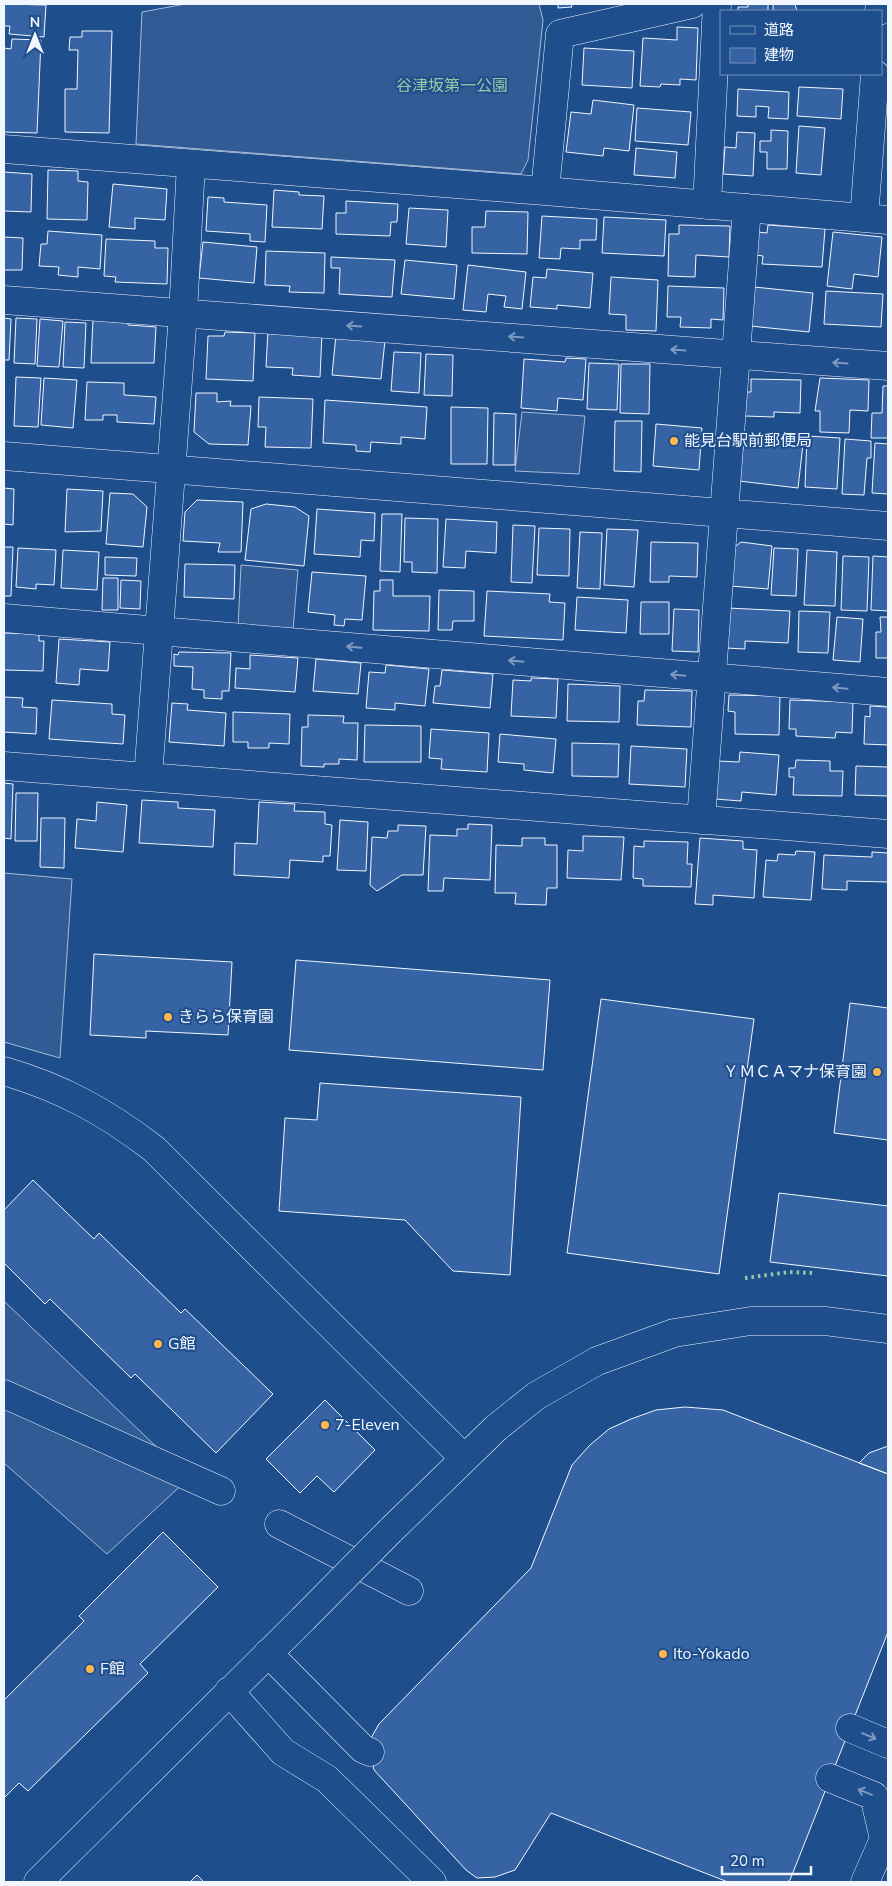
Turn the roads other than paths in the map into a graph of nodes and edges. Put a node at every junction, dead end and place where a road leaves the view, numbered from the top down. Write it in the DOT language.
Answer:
graph roads {
  1 [pos="692,4"];
  2 [pos="717,4"];
  3 [pos="875,75"];
  4 [pos="4,149"];
  5 [pos="191,164"];
  6 [pos="544,191"];
  7 [pos="707,205"];
  8 [pos="747,208"];
  9 [pos="876,219"];
  10 [pos="4,300"];
  11 [pos="183,314"];
  12 [pos="734,354"];
  13 [pos="888,366"];
  14 [pos="4,456"];
  15 [pos="170,468"];
  16 [pos="725,513"];
  17 [pos="888,526"];
  18 [pos="4,618"];
  19 [pos="158,630"];
  20 [pos="712,678"];
  21 [pos="888,692"];
  22 [pos="4,766"];
  23 [pos="148,777"];
  24 [pos="701,820"];
  25 [pos="888,834"];
  26 [pos="4,1071"];
  27 [pos="888,1329"];
  28 [pos="4,1394"];
  29 [pos="464,1458"];
  30 [pos="220,1491"];
  31 [pos="279,1524"];
  32 [pos="409,1591"];
  33 [pos="268,1653"];
  34 [pos="229,1691"];
  35 [pos="850,1728"];
  36 [pos="888,1744"];
  37 [pos="370,1752"];
  38 [pos="830,1778"];
  39 [pos="38,1882"];
  40 [pos="432,1882"];
  41 [pos="865,1882"];
  1 -- 6 [label="street"];
  2 -- 7 [label="street"];
  3 -- 9 [label="street"];
  4 -- 5 [label="street"];
  5 -- 6 [label="street"];
  5 -- 11 [label="street"];
  6 -- 7 [label="street"];
  7 -- 8 [label="street"];
  8 -- 9 [label="street"];
  8 -- 12 [label="street"];
  10 -- 11 [label="street"];
  12 -- 11 [label="street, one-way"];
  11 -- 15 [label="street"];
  13 -- 12 [label="street, one-way"];
  12 -- 16 [label="street"];
  14 -- 15 [label="street"];
  15 -- 16 [label="street"];
  15 -- 19 [label="street"];
  16 -- 17 [label="street"];
  16 -- 20 [label="street"];
  18 -- 19 [label="street"];
  20 -- 19 [label="street, one-way"];
  19 -- 23 [label="street"];
  21 -- 20 [label="street, one-way"];
  20 -- 24 [label="street"];
  22 -- 23 [label="street"];
  23 -- 24 [label="street"];
  24 -- 25 [label="street"];
  26 -- 29 [label="street"];
  27 -- 29 [label="street"];
  28 -- 30 [label="street"];
  29 -- 33 [label="street, bridge"];
  31 -- 32 [label="street"];
  33 -- 34 [label="street"];
  33 -- 37 [label="street"];
  34 -- 39 [label="street"];
  34 -- 40 [label="street"];
  35 -- 36 [label="street, one-way"];
  41 -- 38 [label="street, one-way"];
}
